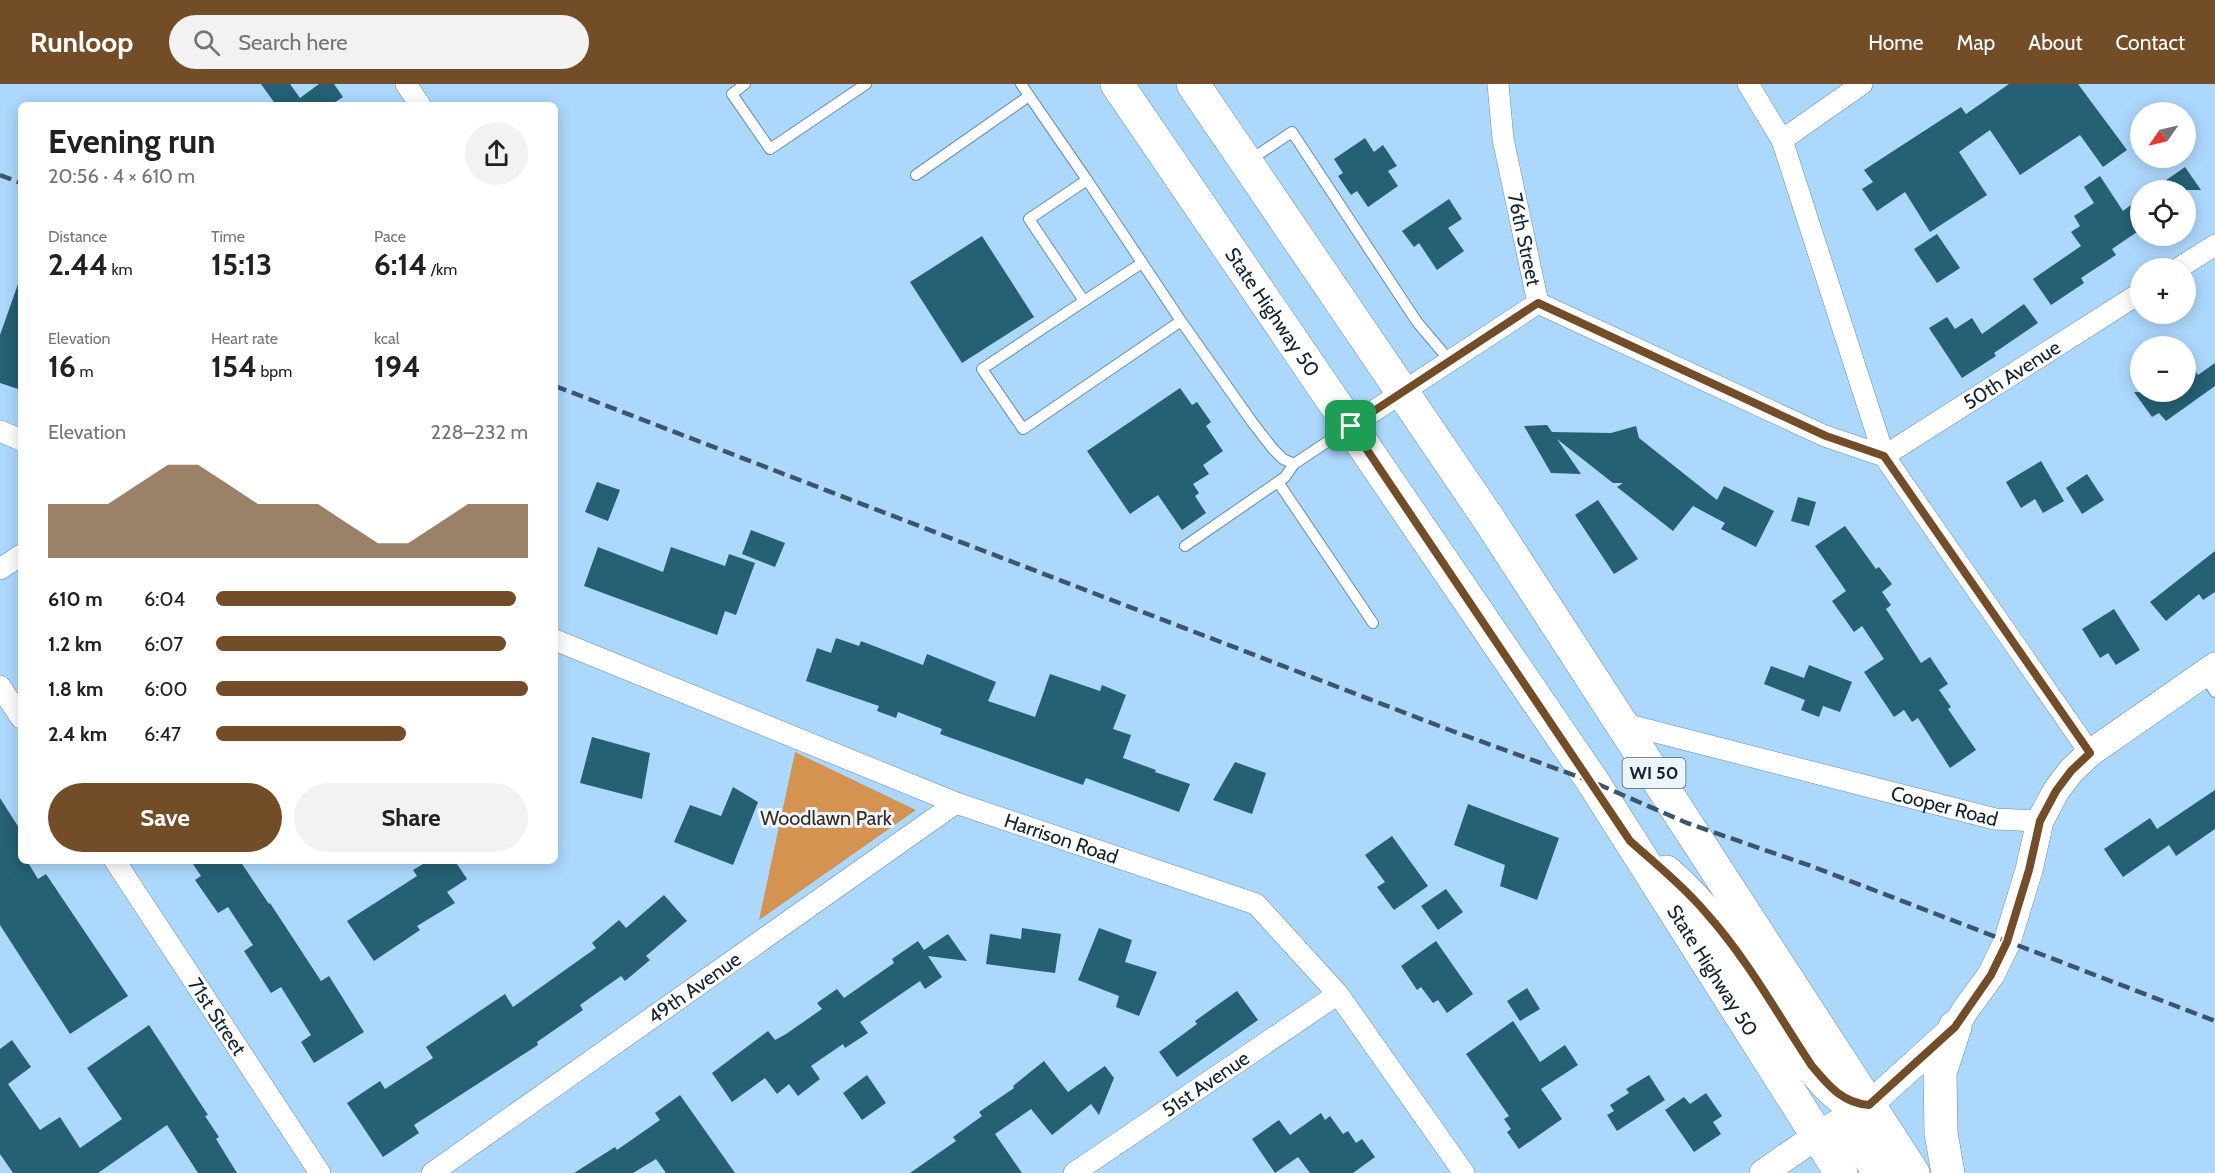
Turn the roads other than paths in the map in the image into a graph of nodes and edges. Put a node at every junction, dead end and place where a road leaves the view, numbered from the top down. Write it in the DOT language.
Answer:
graph roads {
  1 [pos="406,84"];
  2 [pos="745,84"];
  3 [pos="866,84"];
  4 [pos="1021,84"];
  5 [pos="1118,84"];
  6 [pos="1193,84"];
  7 [pos="1498,84"];
  8 [pos="1748,84"];
  9 [pos="1862,84"];
  10 [pos="1029,96"];
  11 [pos="418,102"];
  12 [pos="1782,140"];
  13 [pos="1246,162"];
  14 [pos="916,175"];
  15 [pos="1087,180"];
  16 [pos="2215,245"];
  17 [pos="2195,258"];
  18 [pos="1142,263"];
  19 [pos="2130,299"];
  20 [pos="1084,301"];
  21 [pos="1538,303"];
  22 [pos="1181,321"];
  23 [pos="1450,361"];
  24 [pos="1403,392"];
  25 [pos="1351,426"];
  26 [pos="0,431"];
  27 [pos="18,439"];
  28 [pos="1884,456"];
  29 [pos="1294,464"];
  30 [pos="1278,482"];
  31 [pos="1185,546"];
  32 [pos="18,557"];
  33 [pos="0,569"];
  34 [pos="1373,623"];
  35 [pos="558,641"];
  36 [pos="2211,677"];
  37 [pos="0,686"];
  38 [pos="18,713"];
  39 [pos="1621,723"];
  40 [pos="2090,753"];
  41 [pos="957,803"];
  42 [pos="2040,821"];
  43 [pos="1630,841"];
  44 [pos="117,864"];
  45 [pos="1338,994"];
  46 [pos="1955,1027"];
  47 [pos="1869,1105"];
  48 [pos="1818,1135"];
  49 [pos="320,1173"];
  50 [pos="432,1173"];
  51 [pos="1074,1173"];
  52 [pos="1464,1173"];
  53 [pos="1763,1173"];
  54 [pos="1841,1173"];
  55 [pos="1879,1173"];
  56 [pos="1913,1173"];
  57 [pos="1948,1173"];
  1 -- 11 [label="street"];
  2 -- 3 [label="lane"];
  4 -- 10 [label="lane"];
  5 -- 25 [label="main road, State Highway 50 / WI 50"];
  6 -- 13 [label="main road, WI 50"];
  7 -- 21 [label="street, 76th Street"];
  8 -- 12 [label="street"];
  9 -- 12 [label="street"];
  10 -- 14 [label="lane"];
  10 -- 15 [label="lane"];
  12 -- 28 [label="street"];
  13 -- 23 [label="lane"];
  13 -- 24 [label="main road, WI 50"];
  15 -- 18 [label="lane"];
  15 -- 20 [label="lane"];
  16 -- 17 [label="street"];
  18 -- 20 [label="lane"];
  18 -- 22 [label="lane"];
  19 -- 28 [label="street, 50th Avenue"];
  20 -- 22 [label="lane"];
  21 -- 23 [label="street"];
  21 -- 28 [label="street, 76th Street"];
  22 -- 29 [label="lane"];
  23 -- 24 [label="street"];
  24 -- 25 [label="street"];
  24 -- 39 [label="main road, WI 50"];
  25 -- 29 [label="lane"];
  25 -- 43 [label="main road, State Highway 50 / WI 50"];
  26 -- 27 [label="street"];
  28 -- 40 [label="street"];
  29 -- 30 [label="lane"];
  30 -- 31 [label="lane"];
  30 -- 34 [label="lane"];
  32 -- 33 [label="street"];
  35 -- 41 [label="street, Harrison Road"];
  36 -- 40 [label="street"];
  37 -- 38 [label="street"];
  39 -- 42 [label="street, Cooper Road"];
  39 -- 47 [label="main road, WI 50"];
  40 -- 42 [label="street"];
  41 -- 45 [label="street, Harrison Road"];
  41 -- 50 [label="street, 49th Avenue"];
  42 -- 46 [label="street"];
  43 -- 47 [label="main road"];
  43 -- 48 [label="main road, State Highway 50 / WI 50"];
  44 -- 49 [label="street, 71st Street"];
  45 -- 51 [label="street, 51st Avenue"];
  45 -- 52 [label="street, Harrison Road"];
  46 -- 47 [label="street"];
  46 -- 57 [label="main road"];
  47 -- 48 [label="street"];
  47 -- 56 [label="main road, WI 50"];
  48 -- 53 [label="street"];
  48 -- 54 [label="main road, State Highway 50 / WI 50"];
  48 -- 55 [label="main road"];
}
